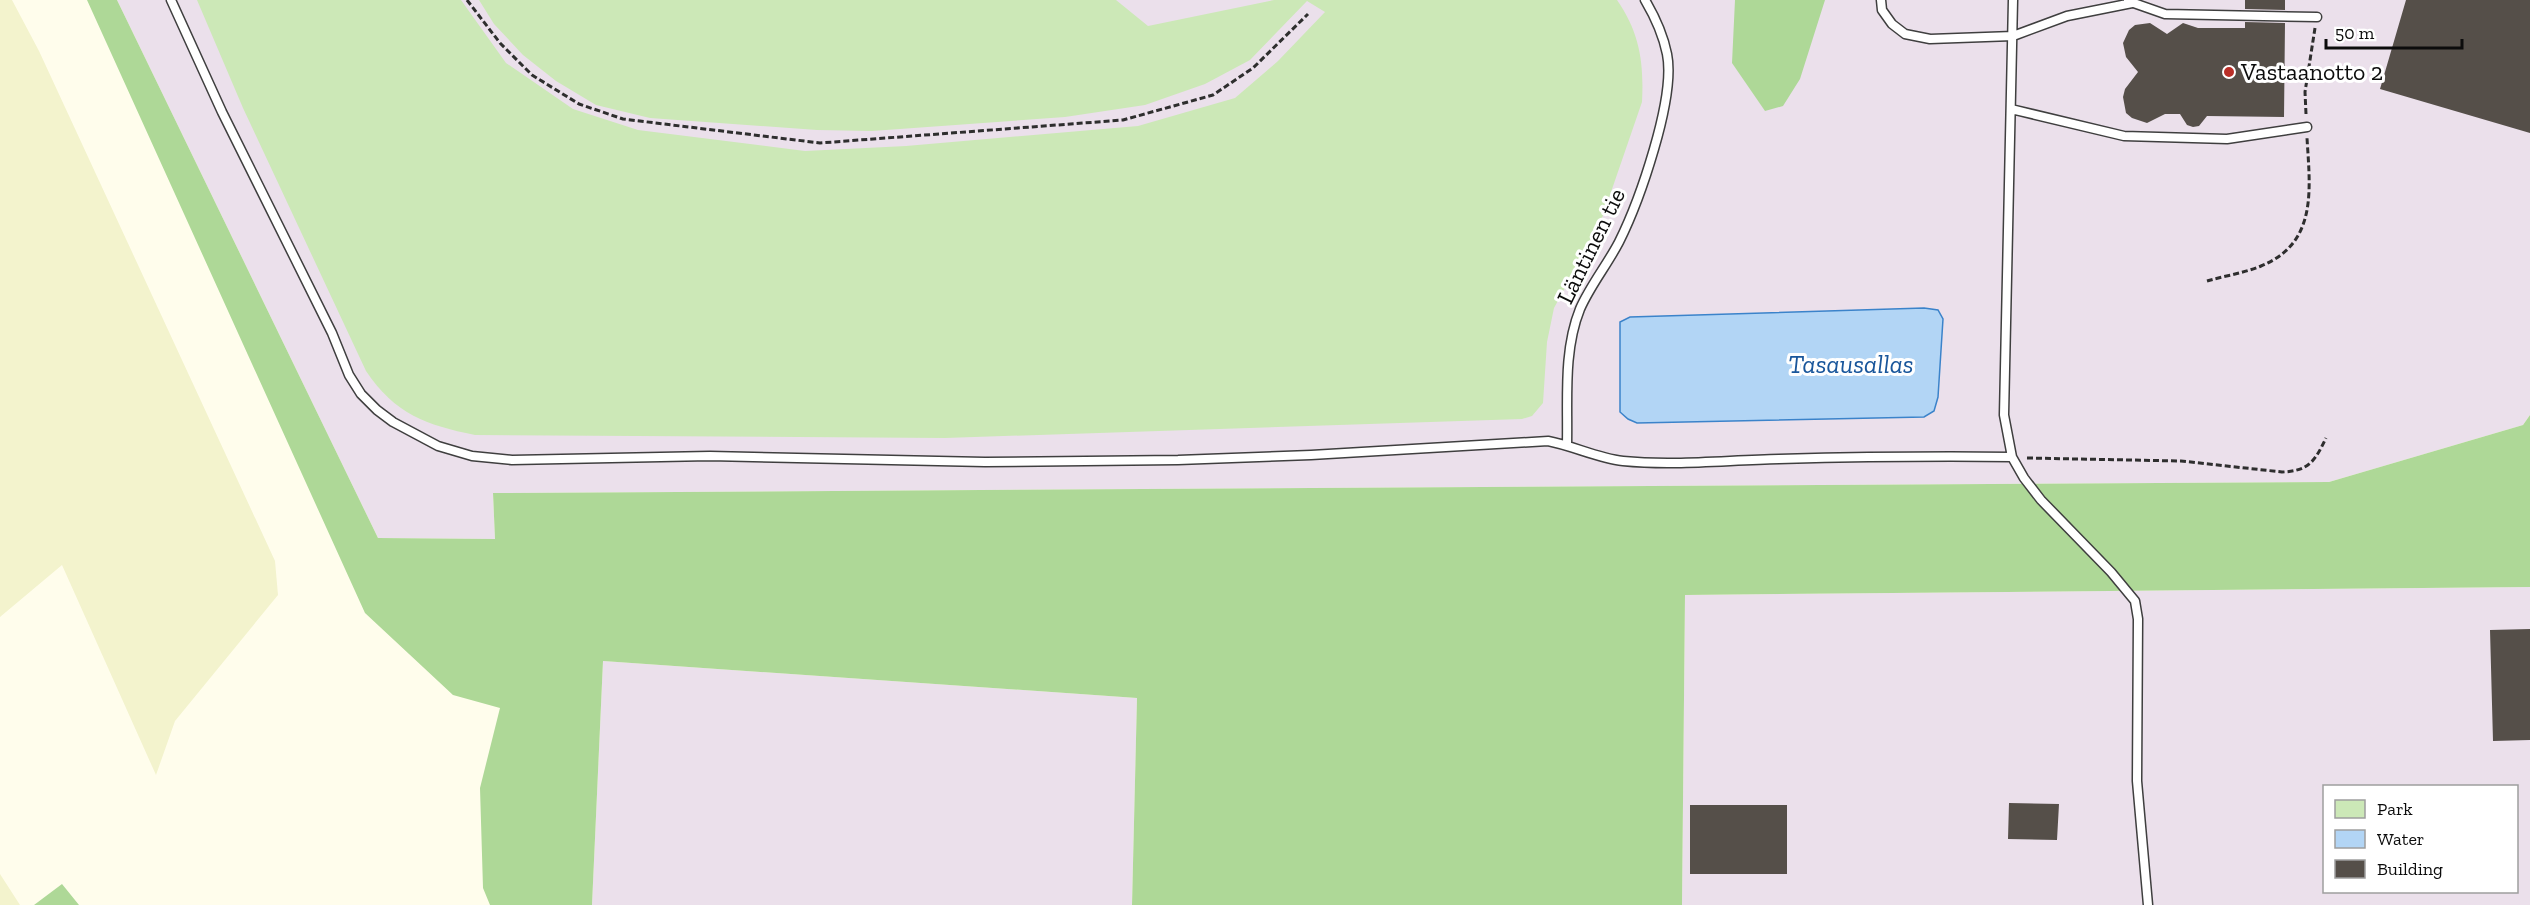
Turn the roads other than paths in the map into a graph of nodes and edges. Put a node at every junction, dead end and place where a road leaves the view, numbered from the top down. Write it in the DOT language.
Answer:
graph roads {
  1 [pos="171,0"];
  2 [pos="1645,0"];
  3 [pos="1881,0"];
  4 [pos="2013,0"];
  5 [pos="2128,2"];
  6 [pos="2317,17"];
  7 [pos="2013,36"];
  8 [pos="2011,109"];
  9 [pos="2307,127"];
  10 [pos="1568,445"];
  11 [pos="2012,457"];
  12 [pos="2148,905"];
  1 -- 10 [label="lane"];
  2 -- 10 [label="lane, Läntinen tie"];
  3 -- 7 [label="lane"];
  4 -- 7 [label="lane"];
  5 -- 6 [label="lane"];
  5 -- 7 [label="lane"];
  7 -- 8 [label="lane"];
  8 -- 9 [label="lane"];
  8 -- 11 [label="lane"];
  10 -- 11 [label="lane"];
  11 -- 12 [label="lane"];
}
